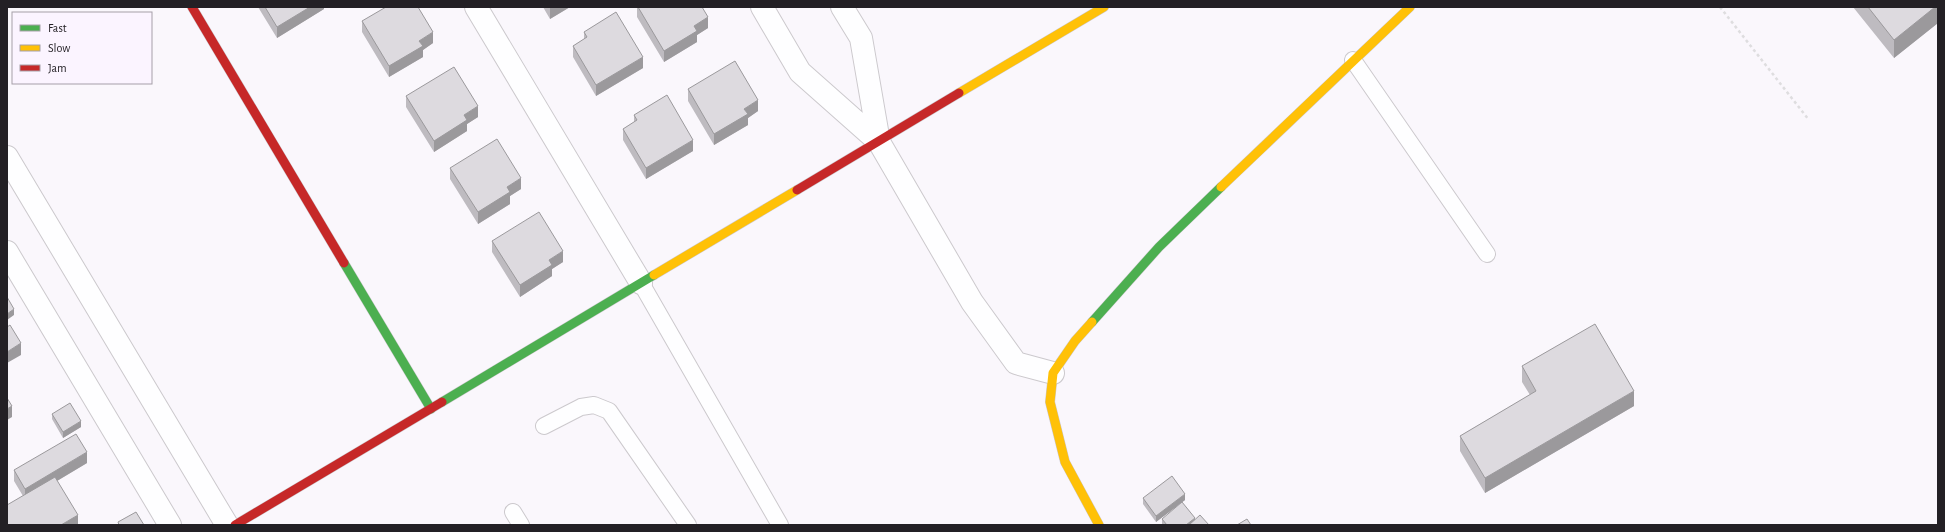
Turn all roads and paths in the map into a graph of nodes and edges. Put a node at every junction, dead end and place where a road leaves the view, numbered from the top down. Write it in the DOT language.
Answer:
graph roads {
  1 [pos="192,7"];
  2 [pos="476,7"];
  3 [pos="762,7"];
  4 [pos="842,7"];
  5 [pos="1104,7"];
  6 [pos="1410,7"];
  7 [pos="1720,7"];
  8 [pos="1353,60"];
  9 [pos="1809,120"];
  10 [pos="879,142"];
  11 [pos="7,157"];
  12 [pos="7,252"];
  13 [pos="1487,254"];
  14 [pos="641,283"];
  15 [pos="1053,372"];
  16 [pos="431,409"];
  17 [pos="544,426"];
  18 [pos="170,525"];
  19 [pos="227,525"];
  20 [pos="235,525"];
  21 [pos="688,525"];
  22 [pos="780,525"];
  23 [pos="1099,525"];
  1 -- 16 [label="street"];
  2 -- 14 [label="street"];
  3 -- 10 [label="street"];
  4 -- 10 [label="street"];
  5 -- 10 [label="street"];
  6 -- 8 [label="street"];
  7 -- 9 [label="path"];
  8 -- 13 [label="lane"];
  8 -- 15 [label="street"];
  10 -- 14 [label="street"];
  10 -- 15 [label="street"];
  11 -- 19 [label="street"];
  12 -- 18 [label="street"];
  14 -- 16 [label="street"];
  14 -- 22 [label="lane"];
  15 -- 23 [label="street"];
  16 -- 20 [label="street"];
  17 -- 21 [label="lane"];
}
